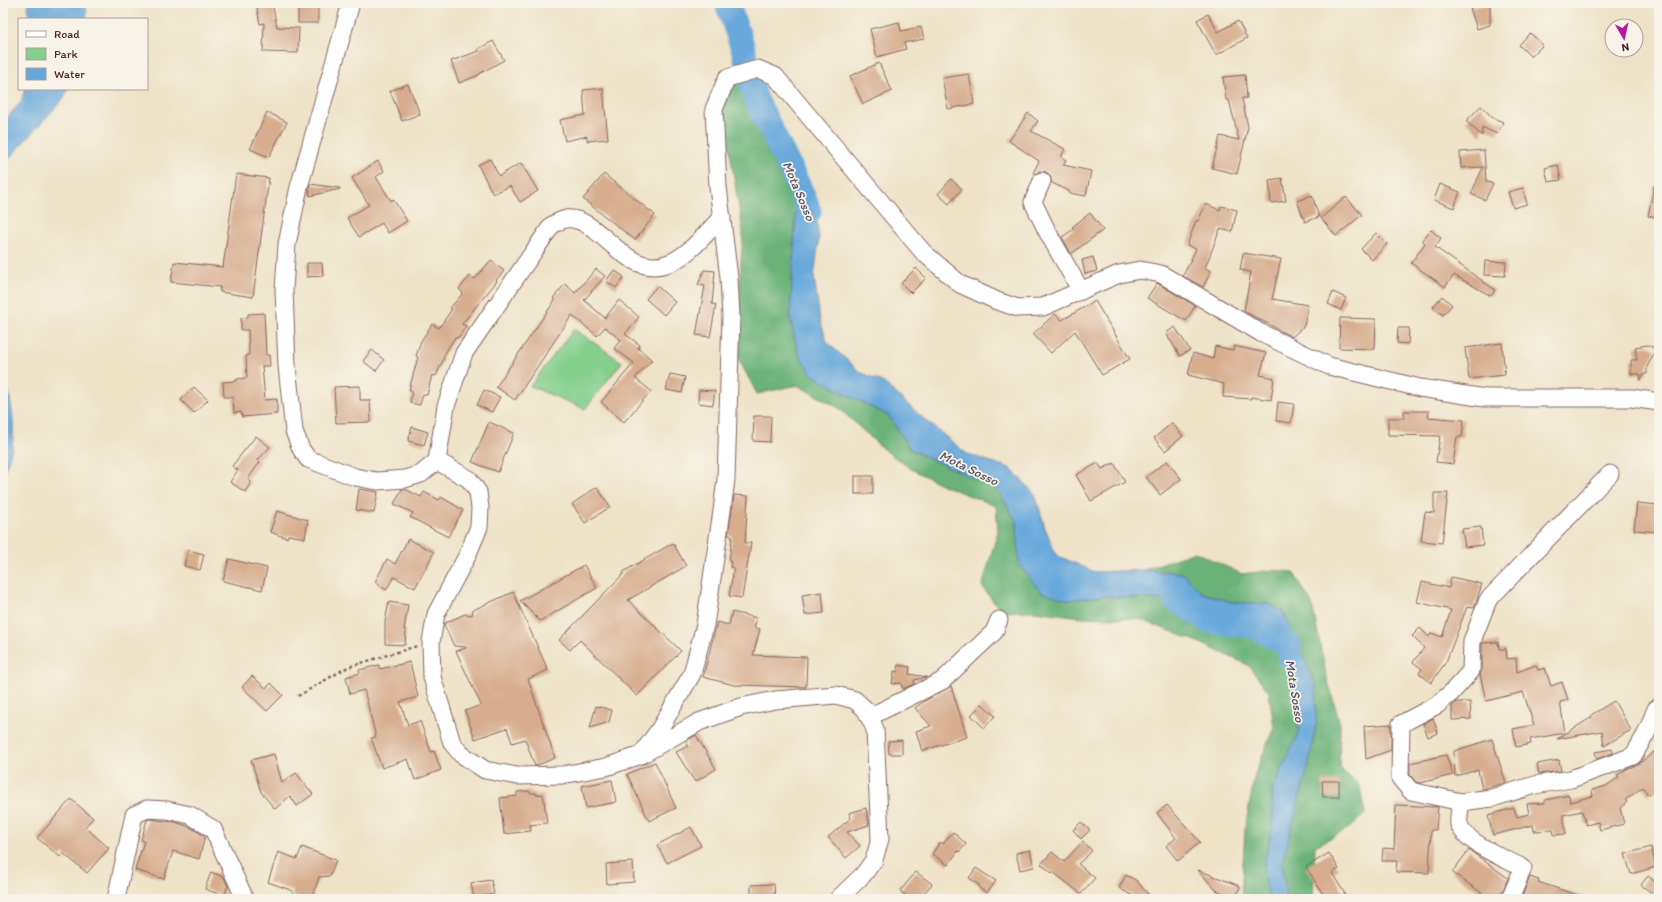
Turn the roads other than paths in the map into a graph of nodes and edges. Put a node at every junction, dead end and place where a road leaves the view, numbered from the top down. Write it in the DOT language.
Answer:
graph roads {
  1 [pos="351,3"];
  2 [pos="1042,181"];
  3 [pos="722,217"];
  4 [pos="1081,291"];
  5 [pos="1659,402"];
  6 [pos="437,461"];
  7 [pos="1610,474"];
  8 [pos="999,620"];
  9 [pos="1659,707"];
  10 [pos="869,717"];
  11 [pos="641,755"];
  12 [pos="1461,802"];
  13 [pos="116,899"];
  14 [pos="245,899"];
  15 [pos="838,899"];
  16 [pos="1510,899"];
  1 -- 6 [label="street"];
  2 -- 4 [label="street"];
  3 -- 4 [label="street"];
  3 -- 6 [label="street"];
  3 -- 11 [label="street"];
  4 -- 5 [label="street"];
  6 -- 11 [label="street"];
  7 -- 12 [label="street"];
  8 -- 10 [label="street"];
  9 -- 12 [label="street"];
  10 -- 11 [label="street"];
  10 -- 15 [label="street"];
  12 -- 16 [label="street"];
  13 -- 14 [label="street"];
}
